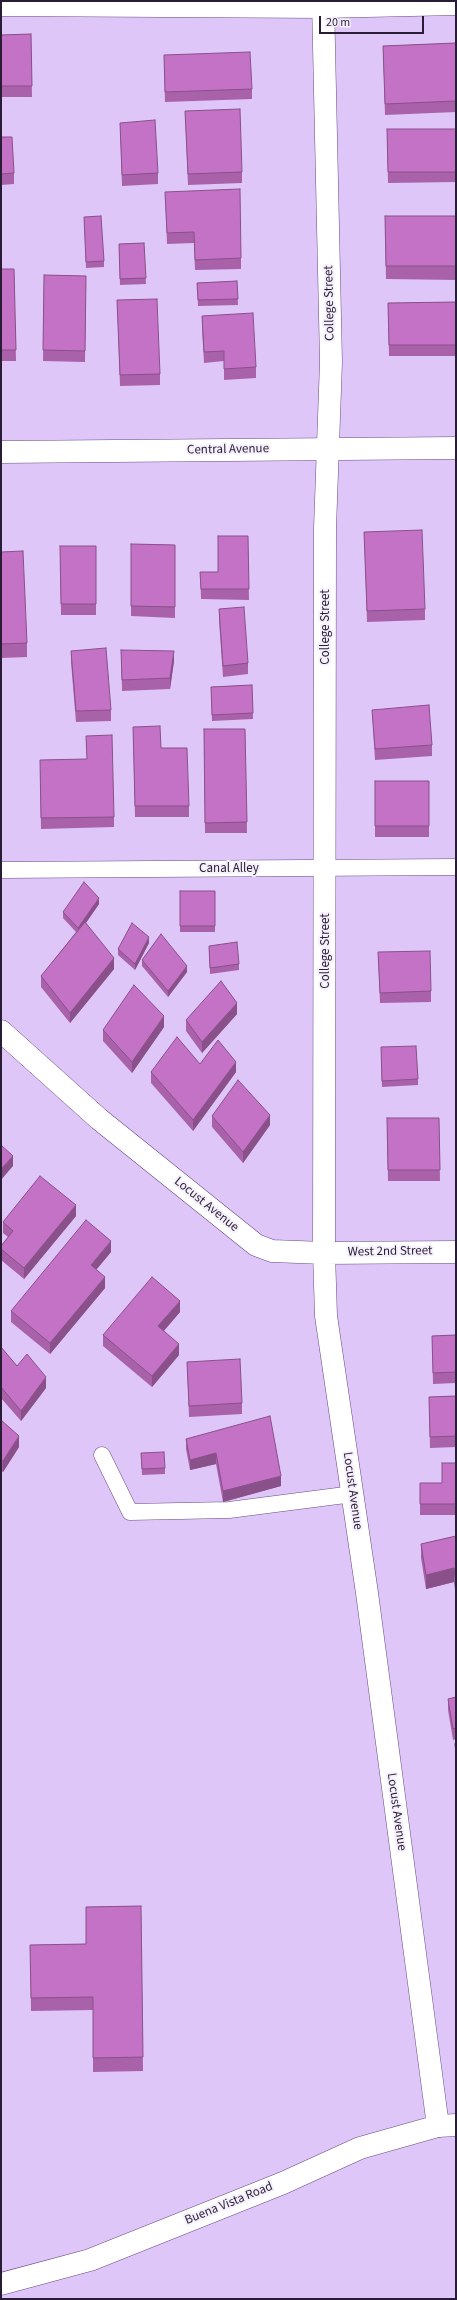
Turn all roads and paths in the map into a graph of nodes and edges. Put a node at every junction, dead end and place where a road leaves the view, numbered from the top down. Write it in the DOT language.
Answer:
graph roads {
  1 [pos="323,6"];
  2 [pos="456,7"];
  3 [pos="1,8"];
  4 [pos="456,448"];
  5 [pos="329,449"];
  6 [pos="1,452"];
  7 [pos="456,867"];
  8 [pos="326,869"];
  9 [pos="1,870"];
  10 [pos="1,1031"];
  11 [pos="456,1252"];
  12 [pos="324,1253"];
  13 [pos="102,1455"];
  14 [pos="353,1494"];
  15 [pos="447,2125"];
  16 [pos="1,2284"];
  1 -- 2 [label="lane"];
  1 -- 3 [label="lane"];
  1 -- 5 [label="street, College Street"];
  4 -- 5 [label="street, Central Avenue"];
  5 -- 6 [label="street, Central Avenue"];
  5 -- 8 [label="street, College Street"];
  7 -- 8 [label="lane, Canal Alley"];
  8 -- 9 [label="lane, Canal Alley"];
  8 -- 12 [label="street, College Street"];
  10 -- 12 [label="street, Locust Avenue"];
  11 -- 12 [label="street, West 2nd Street"];
  12 -- 14 [label="street, Locust Avenue"];
  13 -- 14 [label="lane"];
  14 -- 15 [label="street, Locust Avenue"];
  15 -- 16 [label="street, Buena Vista Road"];
}
